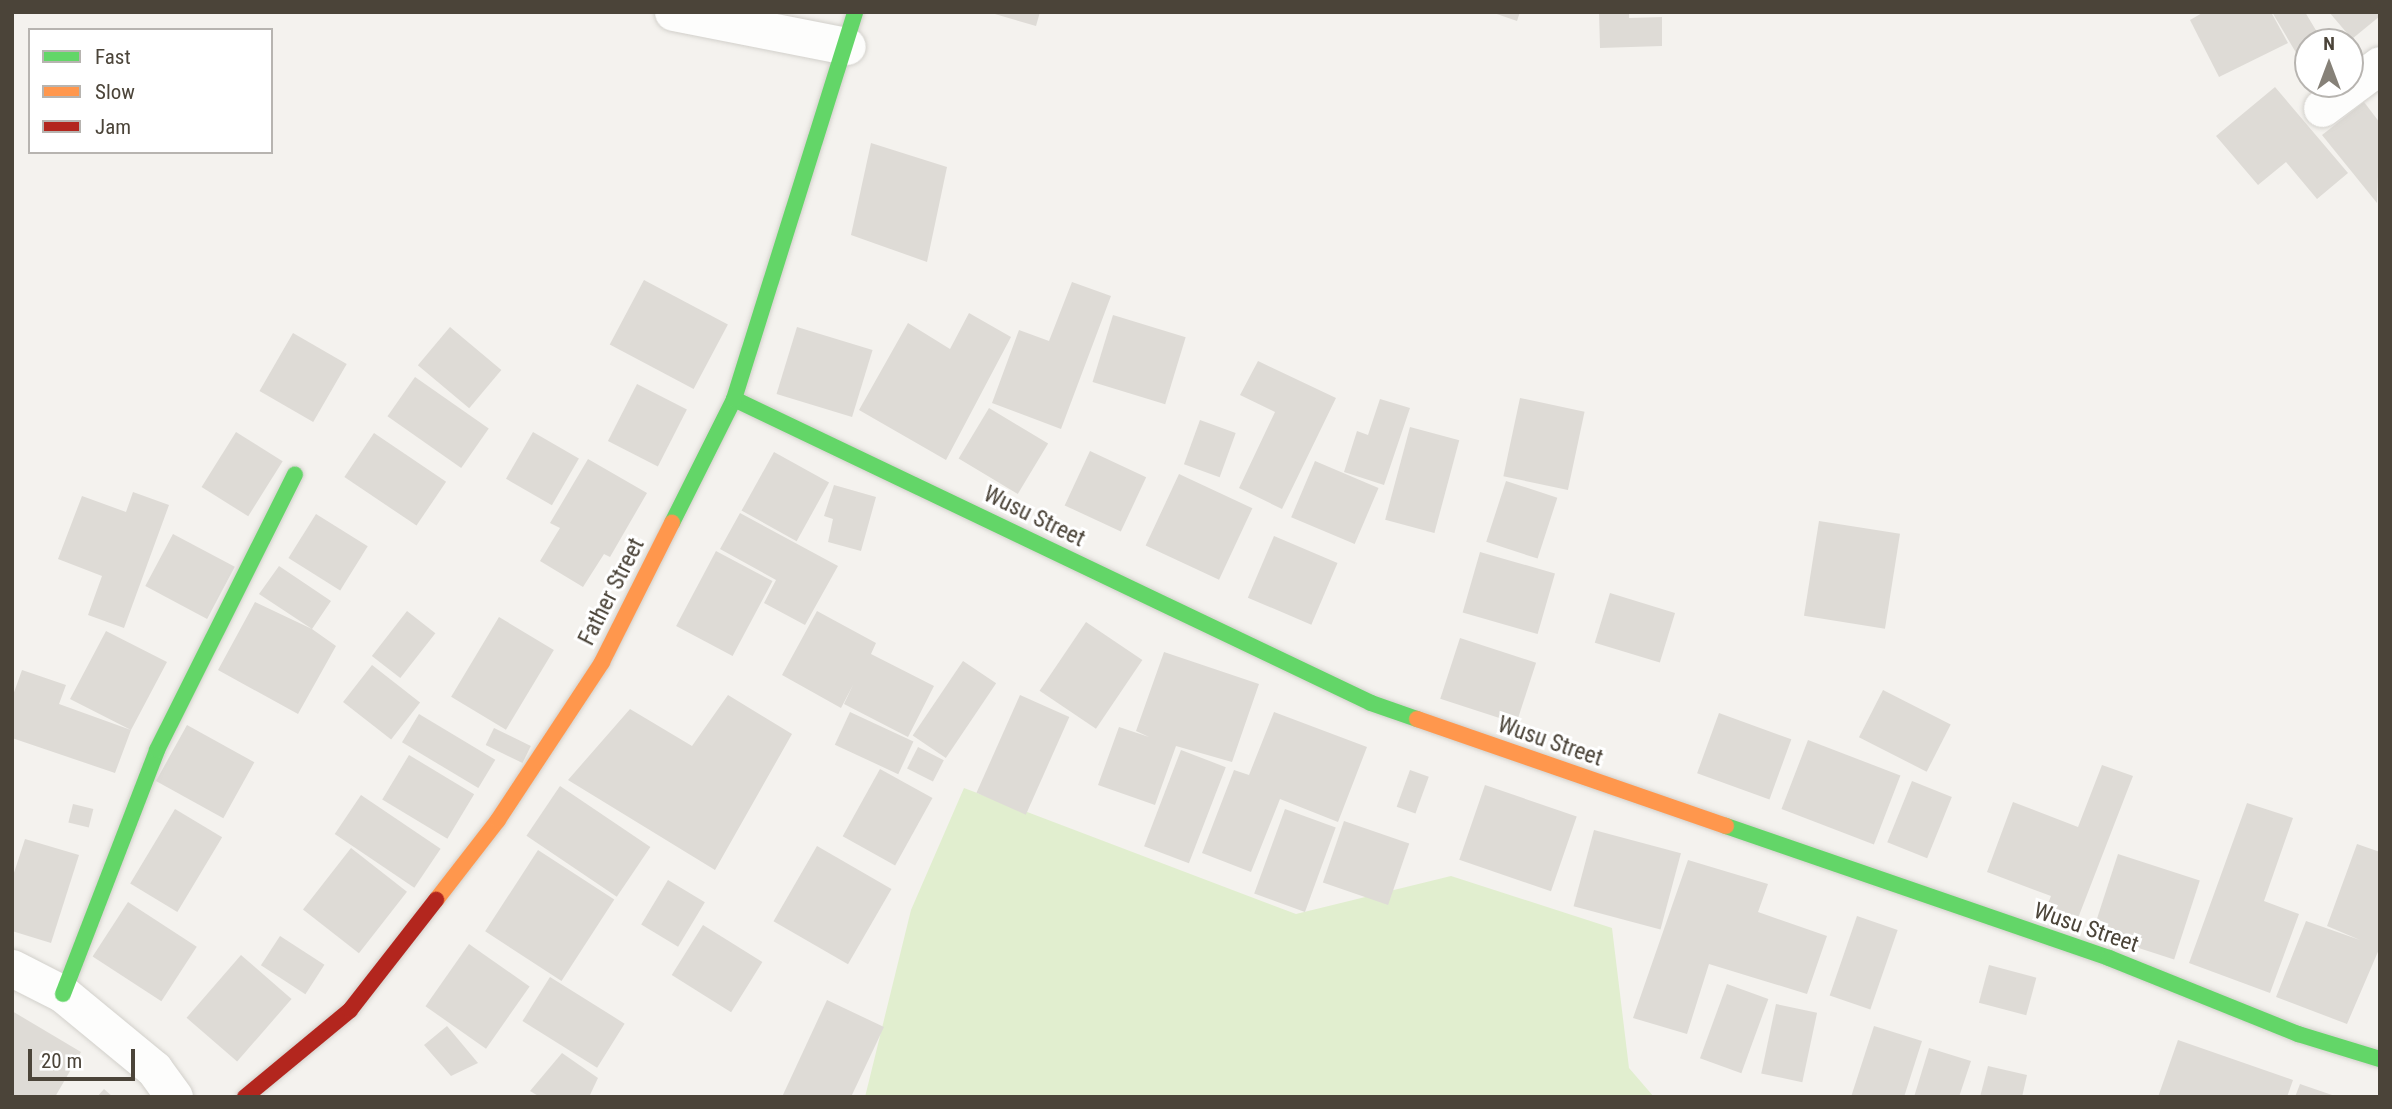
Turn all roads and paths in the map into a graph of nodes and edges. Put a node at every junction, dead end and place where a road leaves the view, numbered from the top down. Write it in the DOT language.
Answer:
graph roads {
  1 [pos="673,12"];
  2 [pos="851,29"];
  3 [pos="2380,65"];
  4 [pos="2322,108"];
  5 [pos="734,399"];
  6 [pos="295,475"];
  7 [pos="12,968"];
  8 [pos="63,994"];
  9 [pos="2380,1059"];
  10 [pos="174,1097"];
  11 [pos="245,1097"];
  1 -- 2 [label="street"];
  2 -- 5 [label="street, Father Street"];
  3 -- 4 [label="street"];
  5 -- 9 [label="street, Wusu Street"];
  5 -- 11 [label="street, Father Street"];
  6 -- 8 [label="street"];
  7 -- 8 [label="street"];
  8 -- 10 [label="street"];
}
